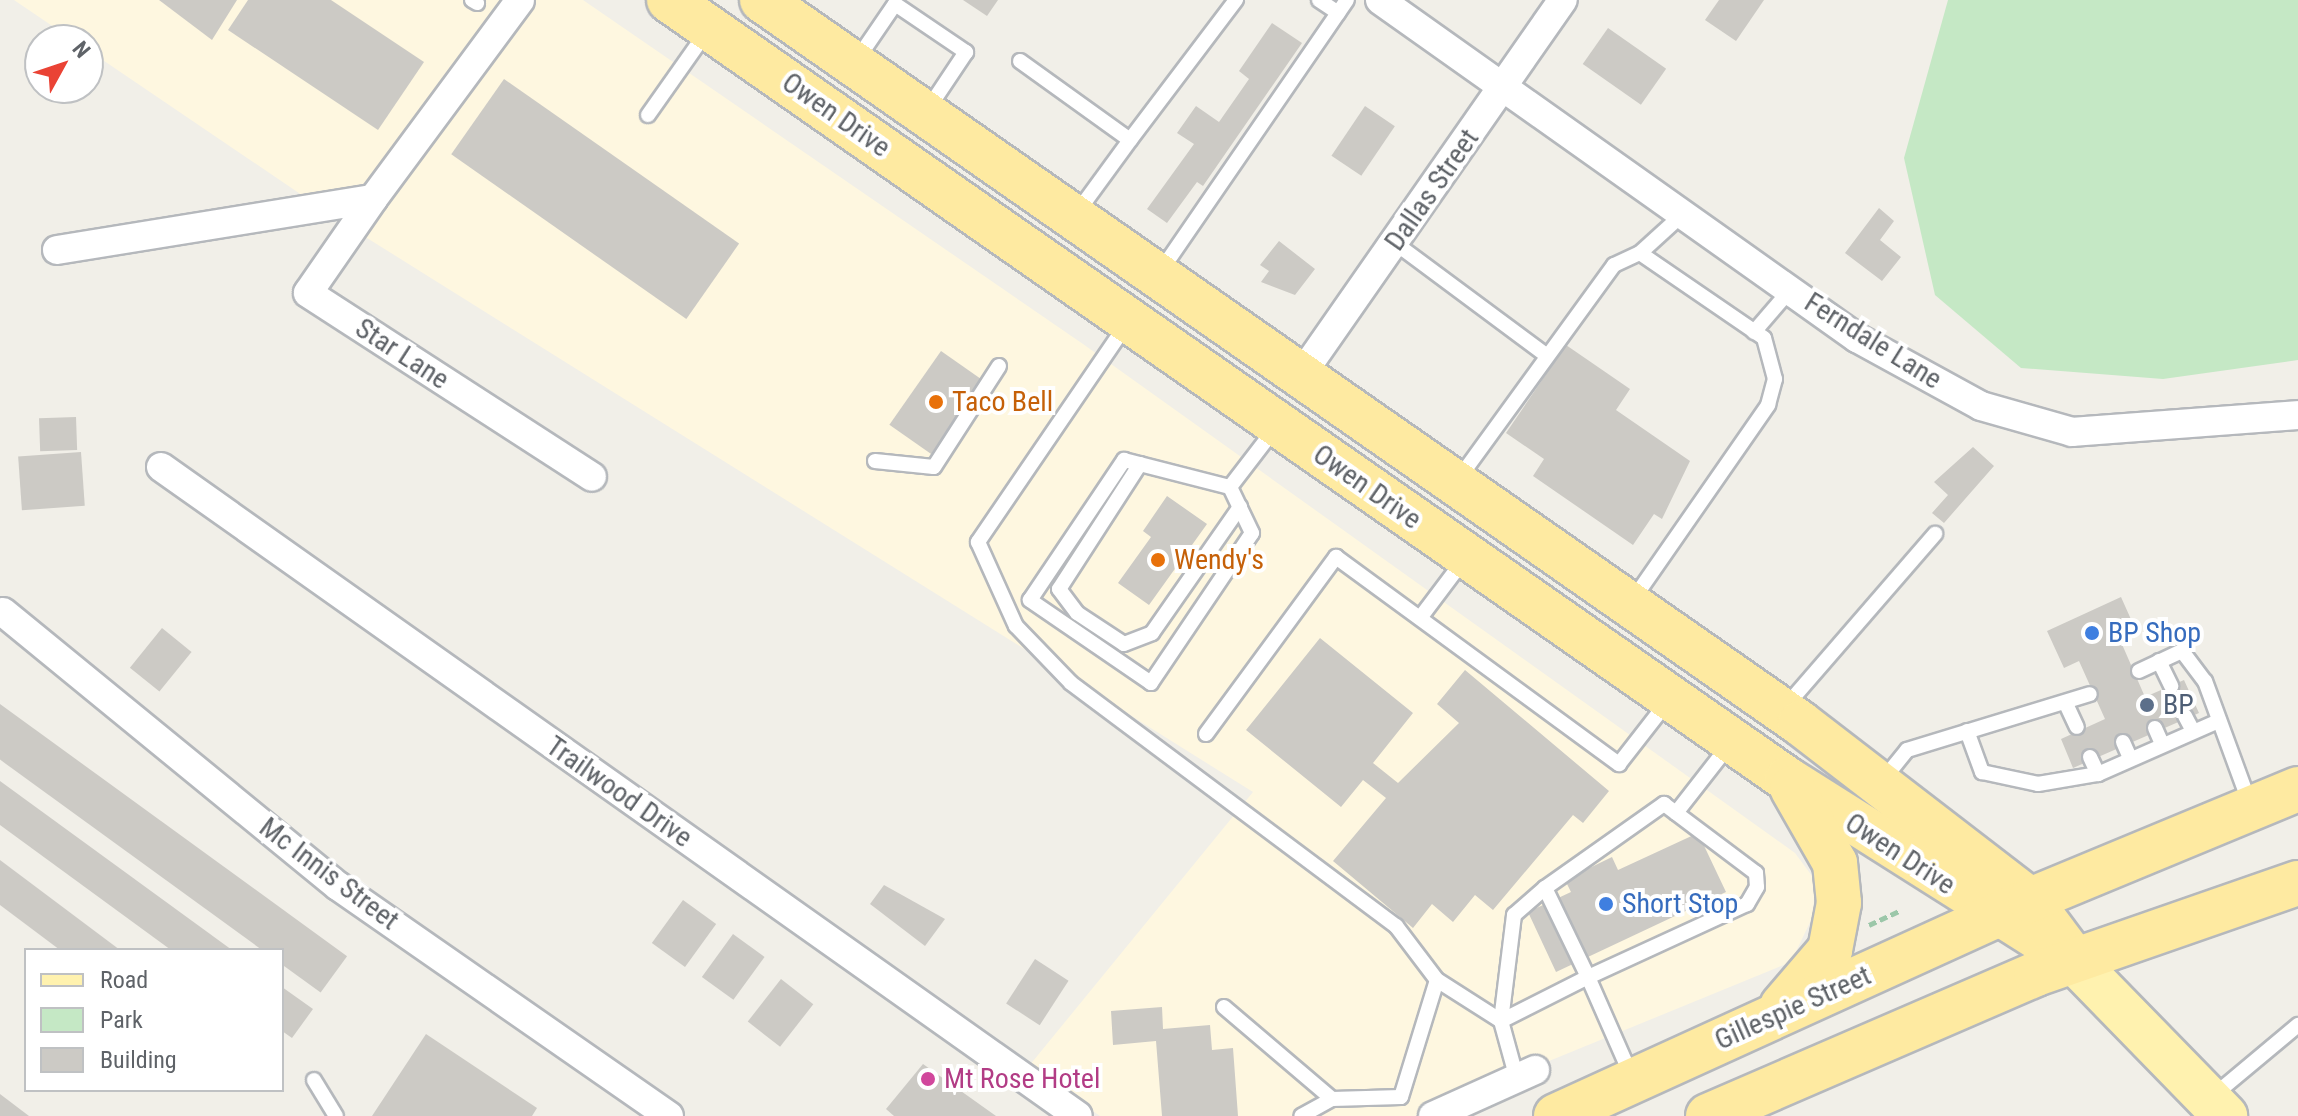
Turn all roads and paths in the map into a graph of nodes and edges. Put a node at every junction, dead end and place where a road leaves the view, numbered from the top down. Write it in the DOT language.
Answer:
graph roads {
  1 [pos="520,0"];
  2 [pos="669,0"];
  3 [pos="762,0"];
  4 [pos="1236,0"];
  5 [pos="1319,0"];
  6 [pos="1347,0"];
  7 [pos="1380,0"];
  8 [pos="1563,0"];
  9 [pos="1338,13"];
  10 [pos="715,14"];
  11 [pos="843,58"];
  12 [pos="1020,61"];
  13 [pos="1506,84"];
  14 [pos="924,114"];
  15 [pos="648,115"];
  16 [pos="1130,140"];
  17 [pos="945,191"];
  18 [pos="373,199"];
  19 [pos="1684,213"];
  20 [pos="1073,218"];
  21 [pos="1395,243"];
  22 [pos="57,250"];
  23 [pos="1640,253"];
  24 [pos="1155,279"];
  25 [pos="1791,289"];
  26 [pos="1129,321"];
  27 [pos="1754,332"];
  28 [pos="1547,356"];
  29 [pos="999,366"];
  30 [pos="1299,378"];
  31 [pos="2298,415"];
  32 [pos="1277,425"];
  33 [pos="875,461"];
  34 [pos="1140,464"];
  35 [pos="161,467"];
  36 [pos="592,477"];
  37 [pos="1454,484"];
  38 [pos="1230,487"];
  39 [pos="1240,507"];
  40 [pos="1935,534"];
  41 [pos="1467,557"];
  42 [pos="1030,600"];
  43 [pos="1629,605"];
  44 [pos="1008,609"];
  45 [pos="1,610"];
  46 [pos="1420,618"];
  47 [pos="2159,661"];
  48 [pos="2139,671"];
  49 [pos="2171,686"];
  50 [pos="2090,694"];
  51 [pos="1670,698"];
  52 [pos="2067,706"];
  53 [pos="1781,710"];
  54 [pos="2185,716"];
  55 [pos="2219,721"];
  56 [pos="2077,727"];
  57 [pos="2155,728"];
  58 [pos="1967,731"];
  59 [pos="2193,731"];
  60 [pos="1206,734"];
  61 [pos="1732,741"];
  62 [pos="2123,742"];
  63 [pos="2162,744"];
  64 [pos="2090,757"];
  65 [pos="2130,758"];
  66 [pos="2098,774"];
  67 [pos="1787,779"];
  68 [pos="1881,783"];
  69 [pos="2298,789"];
  70 [pos="2251,809"];
  71 [pos="1676,813"];
  72 [pos="2298,883"];
  73 [pos="1545,888"];
  74 [pos="2013,908"];
  75 [pos="1901,910"];
  76 [pos="1860,929"];
  77 [pos="2073,960"];
  78 [pos="1588,977"];
  79 [pos="1437,980"];
  80 [pos="1224,1007"];
  81 [pos="1773,1016"];
  82 [pos="1501,1021"];
  83 [pos="2298,1025"];
  84 [pos="1526,1074"];
  85 [pos="314,1080"];
  86 [pos="1634,1081"];
  87 [pos="1332,1099"];
  88 [pos="2217,1108"];
  89 [pos="336,1116"];
  90 [pos="669,1116"];
  91 [pos="1078,1116"];
  92 [pos="1301,1116"];
  93 [pos="1433,1116"];
  94 [pos="1556,1116"];
  95 [pos="1708,1116"];
  1 -- 18 [label="street, Star Lane"];
  2 -- 10 [label="highway, Owen Drive"];
  3 -- 11 [label="highway, Owen Drive"];
  4 -- 16 [label="lane"];
  5 -- 9 [label="lane"];
  6 -- 9 [label="lane"];
  7 -- 13 [label="street, Ferndale Lane"];
  8 -- 13 [label="street, Dallas Street"];
  9 -- 24 [label="lane"];
  10 -- 11 [label="highway"];
  10 -- 15 [label="lane"];
  10 -- 17 [label="highway, Owen Drive"];
  11 -- 14 [label="highway, Owen Drive"];
  11 -- 14 [label="lane"];
  12 -- 16 [label="lane"];
  13 -- 19 [label="street, Ferndale Lane"];
  13 -- 21 [label="street, Dallas Street"];
  14 -- 20 [label="highway, Owen Drive"];
  16 -- 20 [label="lane"];
  17 -- 26 [label="highway, Owen Drive"];
  17 -- 30 [label="highway"];
  18 -- 22 [label="street"];
  18 -- 36 [label="street, Star Lane"];
  19 -- 23 [label="lane"];
  19 -- 25 [label="street, Ferndale Lane"];
  20 -- 24 [label="highway, Owen Drive"];
  21 -- 28 [label="lane"];
  21 -- 30 [label="street, Dallas Street"];
  23 -- 27 [label="lane"];
  23 -- 28 [label="lane"];
  24 -- 30 [label="highway, Owen Drive"];
  25 -- 27 [label="lane"];
  25 -- 31 [label="street, Ferndale Lane"];
  26 -- 32 [label="highway, Owen Drive"];
  26 -- 44 [label="lane"];
  27 -- 43 [label="lane"];
  28 -- 37 [label="lane"];
  29 -- 33 [label="lane"];
  30 -- 37 [label="highway, Owen Drive"];
  32 -- 38 [label="lane"];
  32 -- 41 [label="highway, Owen Drive"];
  34 -- 38 [label="lane"];
  34 -- 39 [label="lane"];
  34 -- 42 [label="lane"];
  35 -- 91 [label="street, Trailwood Drive"];
  37 -- 43 [label="highway, Owen Drive"];
  38 -- 39 [label="lane"];
  39 -- 42 [label="lane"];
  40 -- 53 [label="lane"];
  41 -- 46 [label="lane"];
  41 -- 51 [label="highway, Owen Drive"];
  42 -- 44 [label="lane"];
  43 -- 53 [label="highway, Owen Drive"];
  44 -- 79 [label="lane"];
  45 -- 90 [label="street, Mc Innis Street"];
  46 -- 51 [label="lane"];
  46 -- 60 [label="lane"];
  47 -- 48 [label="lane"];
  47 -- 49 [label="lane"];
  47 -- 55 [label="lane"];
  50 -- 52 [label="lane"];
  51 -- 61 [label="highway, Owen Drive"];
  52 -- 56 [label="lane"];
  52 -- 58 [label="lane"];
  53 -- 68 [label="highway, Owen Drive"];
  54 -- 59 [label="lane"];
  55 -- 59 [label="lane"];
  55 -- 70 [label="lane"];
  57 -- 63 [label="lane"];
  58 -- 66 [label="lane"];
  58 -- 68 [label="lane"];
  59 -- 63 [label="lane"];
  61 -- 67 [label="highway, Owen Drive"];
  61 -- 71 [label="lane"];
  62 -- 65 [label="lane"];
  63 -- 65 [label="lane"];
  64 -- 66 [label="lane"];
  65 -- 66 [label="lane"];
  67 -- 74 [label="highway, Owen Drive"];
  67 -- 81 [label="highway"];
  68 -- 74 [label="highway, Owen Drive"];
  69 -- 70 [label="highway, Gillespie Street"];
  70 -- 74 [label="highway, Gillespie Street"];
  71 -- 73 [label="lane"];
  71 -- 78 [label="lane"];
  72 -- 77 [label="highway"];
  73 -- 78 [label="lane"];
  73 -- 82 [label="lane"];
  74 -- 77 [label="highway, Owen Drive"];
  74 -- 81 [label="highway, Gillespie Street"];
  75 -- 76 [label="path"];
  77 -- 88 [label="main road, Owen Drive"];
  77 -- 95 [label="highway"];
  78 -- 82 [label="lane"];
  78 -- 86 [label="lane"];
  79 -- 82 [label="lane"];
  79 -- 87 [label="lane"];
  80 -- 87 [label="lane"];
  81 -- 86 [label="highway, Gillespie Street"];
  82 -- 84 [label="lane"];
  83 -- 88 [label="lane"];
  84 -- 93 [label="street"];
  85 -- 89 [label="lane"];
  86 -- 94 [label="highway, Gillespie Street"];
  87 -- 92 [label="lane"];
}
